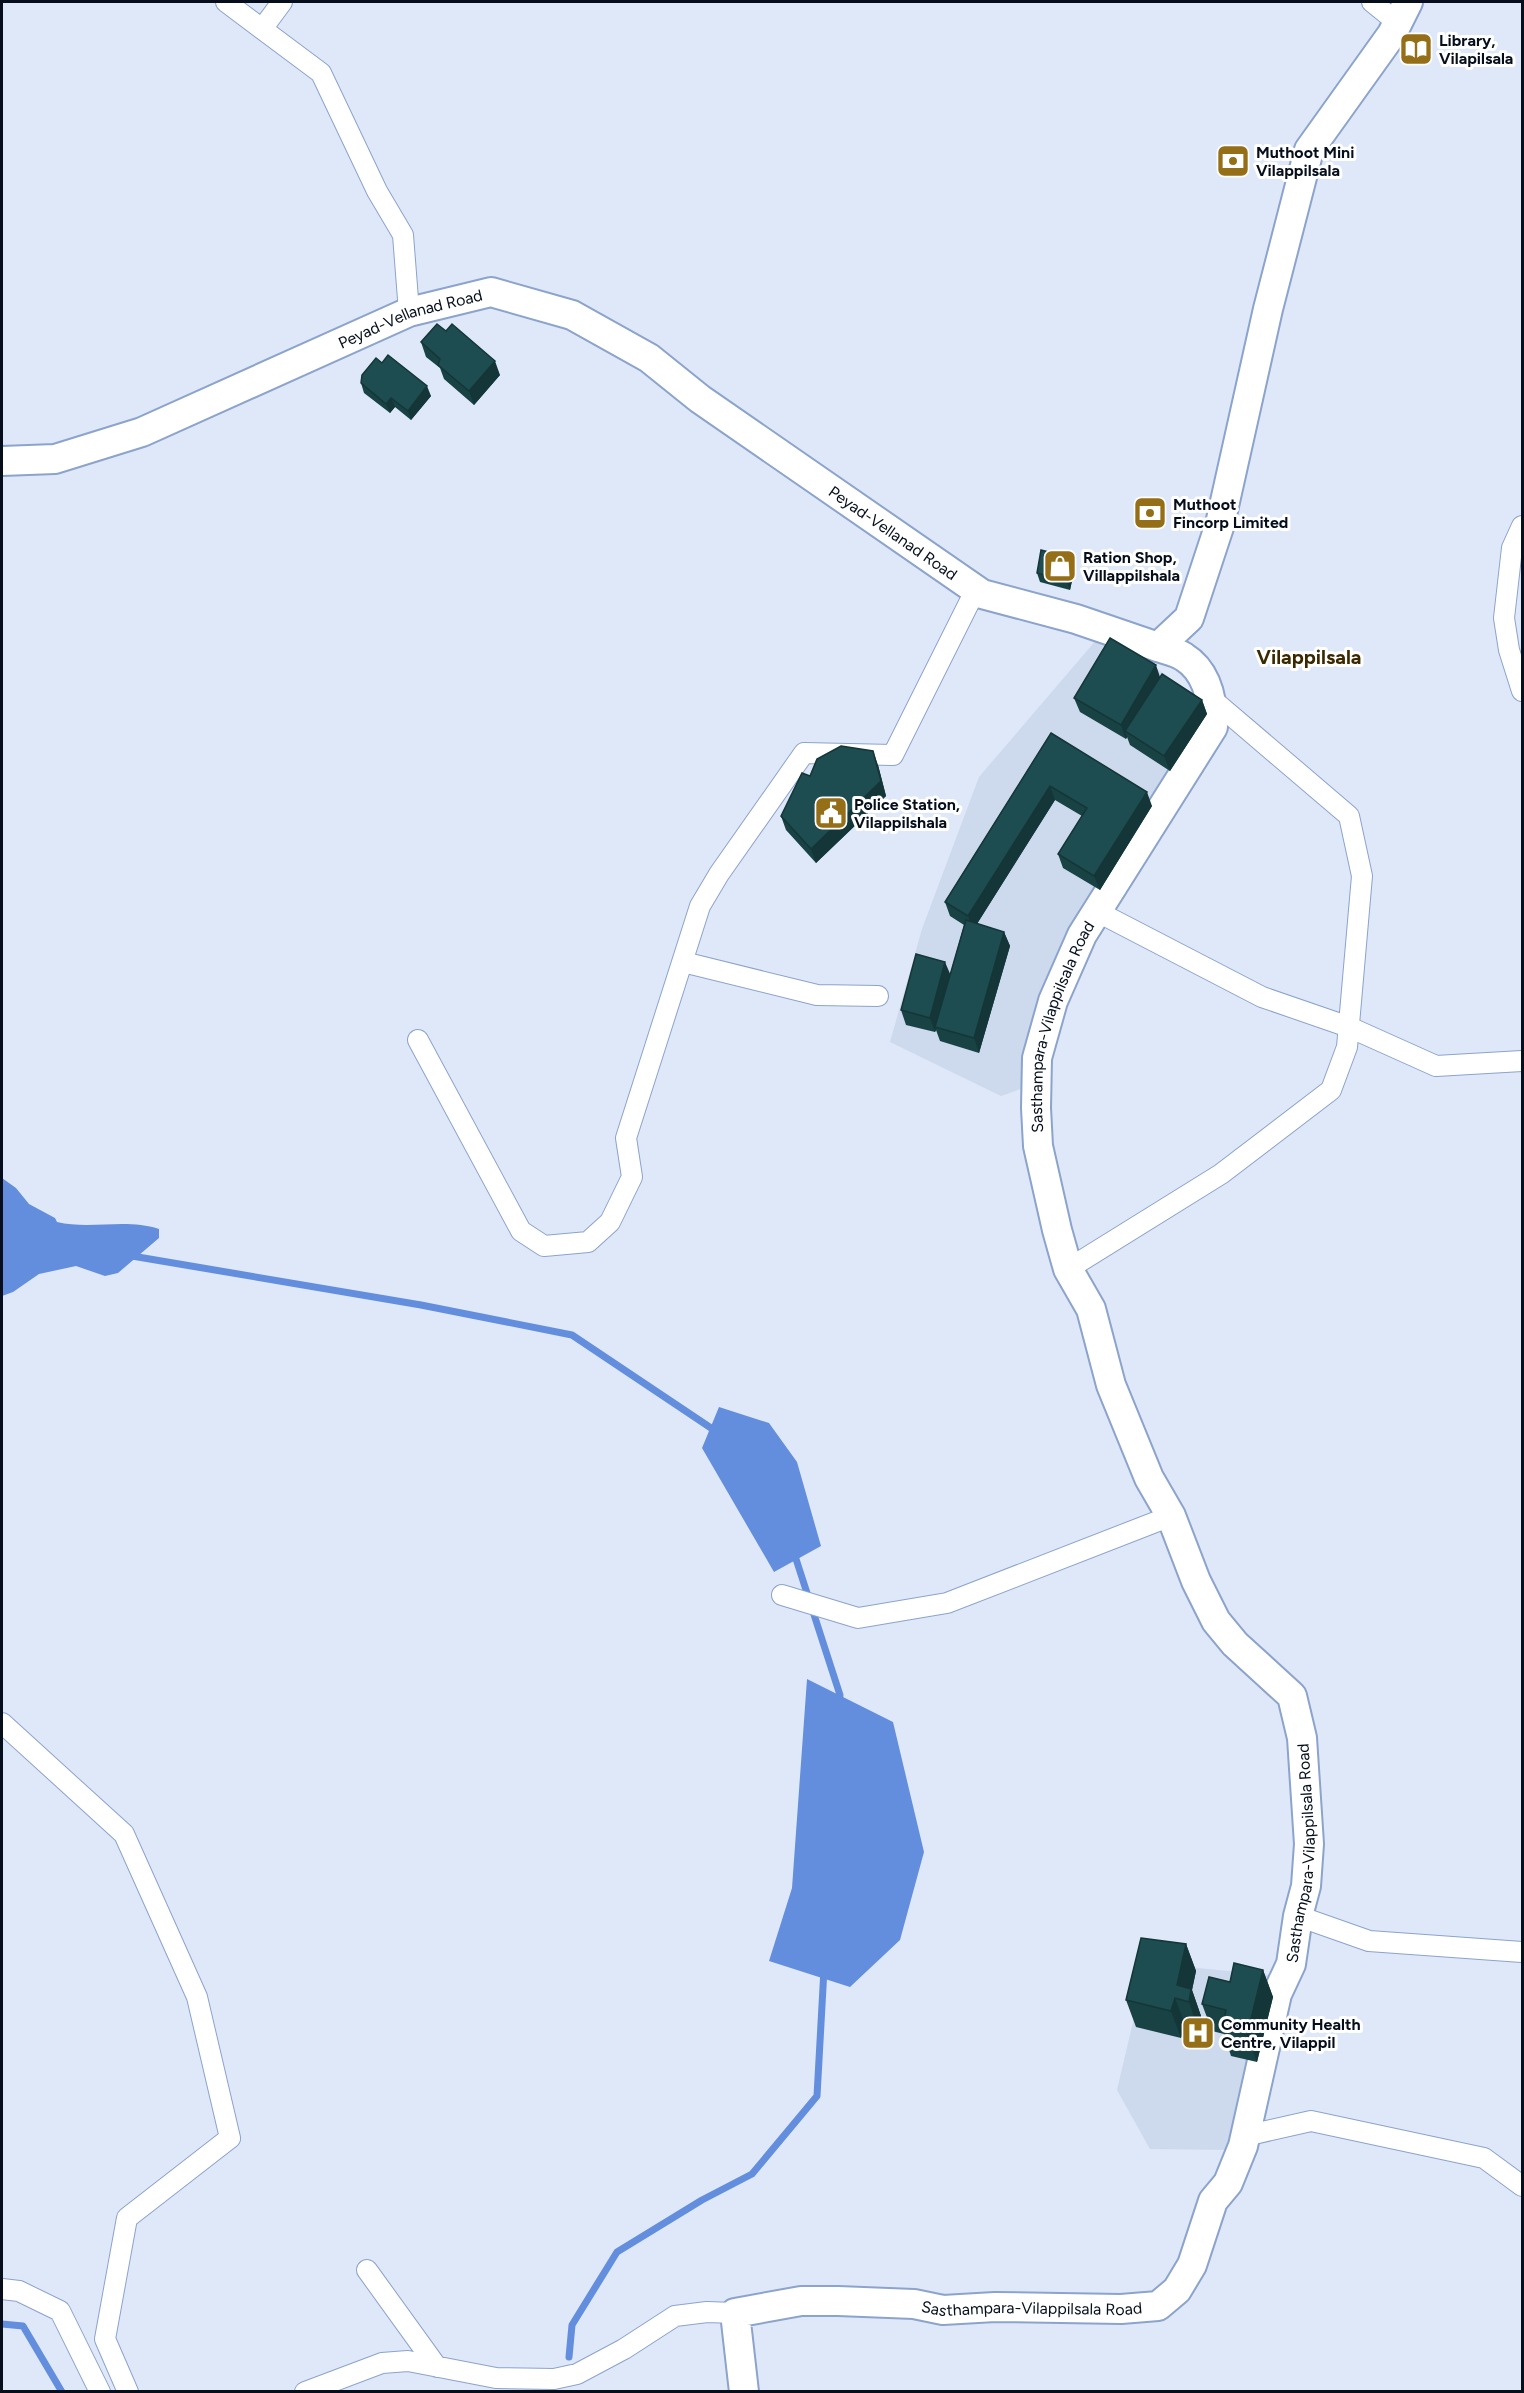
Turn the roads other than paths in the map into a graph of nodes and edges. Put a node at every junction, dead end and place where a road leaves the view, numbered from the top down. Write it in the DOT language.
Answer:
graph roads {
  1 [pos="226,2"];
  2 [pos="282,2"];
  3 [pos="1371,2"];
  4 [pos="1403,12"];
  5 [pos="262,29"];
  6 [pos="409,312"];
  7 [pos="2,461"];
  8 [pos="1522,526"];
  9 [pos="975,589"];
  10 [pos="1158,647"];
  11 [pos="1522,691"];
  12 [pos="1213,700"];
  13 [pos="1096,911"];
  14 [pos="683,962"];
  15 [pos="878,996"];
  16 [pos="1349,1027"];
  17 [pos="417,1040"];
  18 [pos="1522,1061"];
  19 [pos="1068,1269"];
  20 [pos="1171,1516"];
  21 [pos="782,1595"];
  22 [pos="2,1723"];
  23 [pos="1298,1916"];
  24 [pos="1522,1952"];
  25 [pos="1245,2136"];
  26 [pos="1522,2186"];
  27 [pos="367,2270"];
  28 [pos="2,2289"];
  29 [pos="735,2313"];
  30 [pos="437,2367"];
  31 [pos="100,2391"];
  32 [pos="128,2391"];
  33 [pos="305,2391"];
  34 [pos="744,2391"];
  1 -- 5 [label="street"];
  2 -- 5 [label="street"];
  3 -- 4 [label="street"];
  4 -- 10 [label="street"];
  5 -- 6 [label="street"];
  6 -- 7 [label="street, Peyad-Vellanad Road"];
  6 -- 9 [label="street, Peyad-Vellanad Road"];
  8 -- 11 [label="street"];
  9 -- 10 [label="street, Peyad-Vellanad Road"];
  9 -- 14 [label="street"];
  10 -- 12 [label="street, Sasthampara-Vilappilsala Road"];
  12 -- 13 [label="street, Sasthampara-Vilappilsala Road"];
  12 -- 16 [label="street"];
  13 -- 16 [label="street"];
  13 -- 19 [label="street, Sasthampara-Vilappilsala Road"];
  14 -- 15 [label="street"];
  14 -- 17 [label="street"];
  16 -- 18 [label="street"];
  16 -- 19 [label="street"];
  19 -- 20 [label="street, Sasthampara-Vilappilsala Road"];
  20 -- 21 [label="street"];
  20 -- 23 [label="street, Sasthampara-Vilappilsala Road"];
  22 -- 32 [label="street"];
  23 -- 24 [label="street"];
  23 -- 25 [label="street, Sasthampara-Vilappilsala Road"];
  25 -- 26 [label="street"];
  25 -- 29 [label="street, Sasthampara-Vilappilsala Road"];
  27 -- 30 [label="street"];
  28 -- 31 [label="street"];
  29 -- 30 [label="street"];
  29 -- 34 [label="street"];
  30 -- 33 [label="street"];
}
